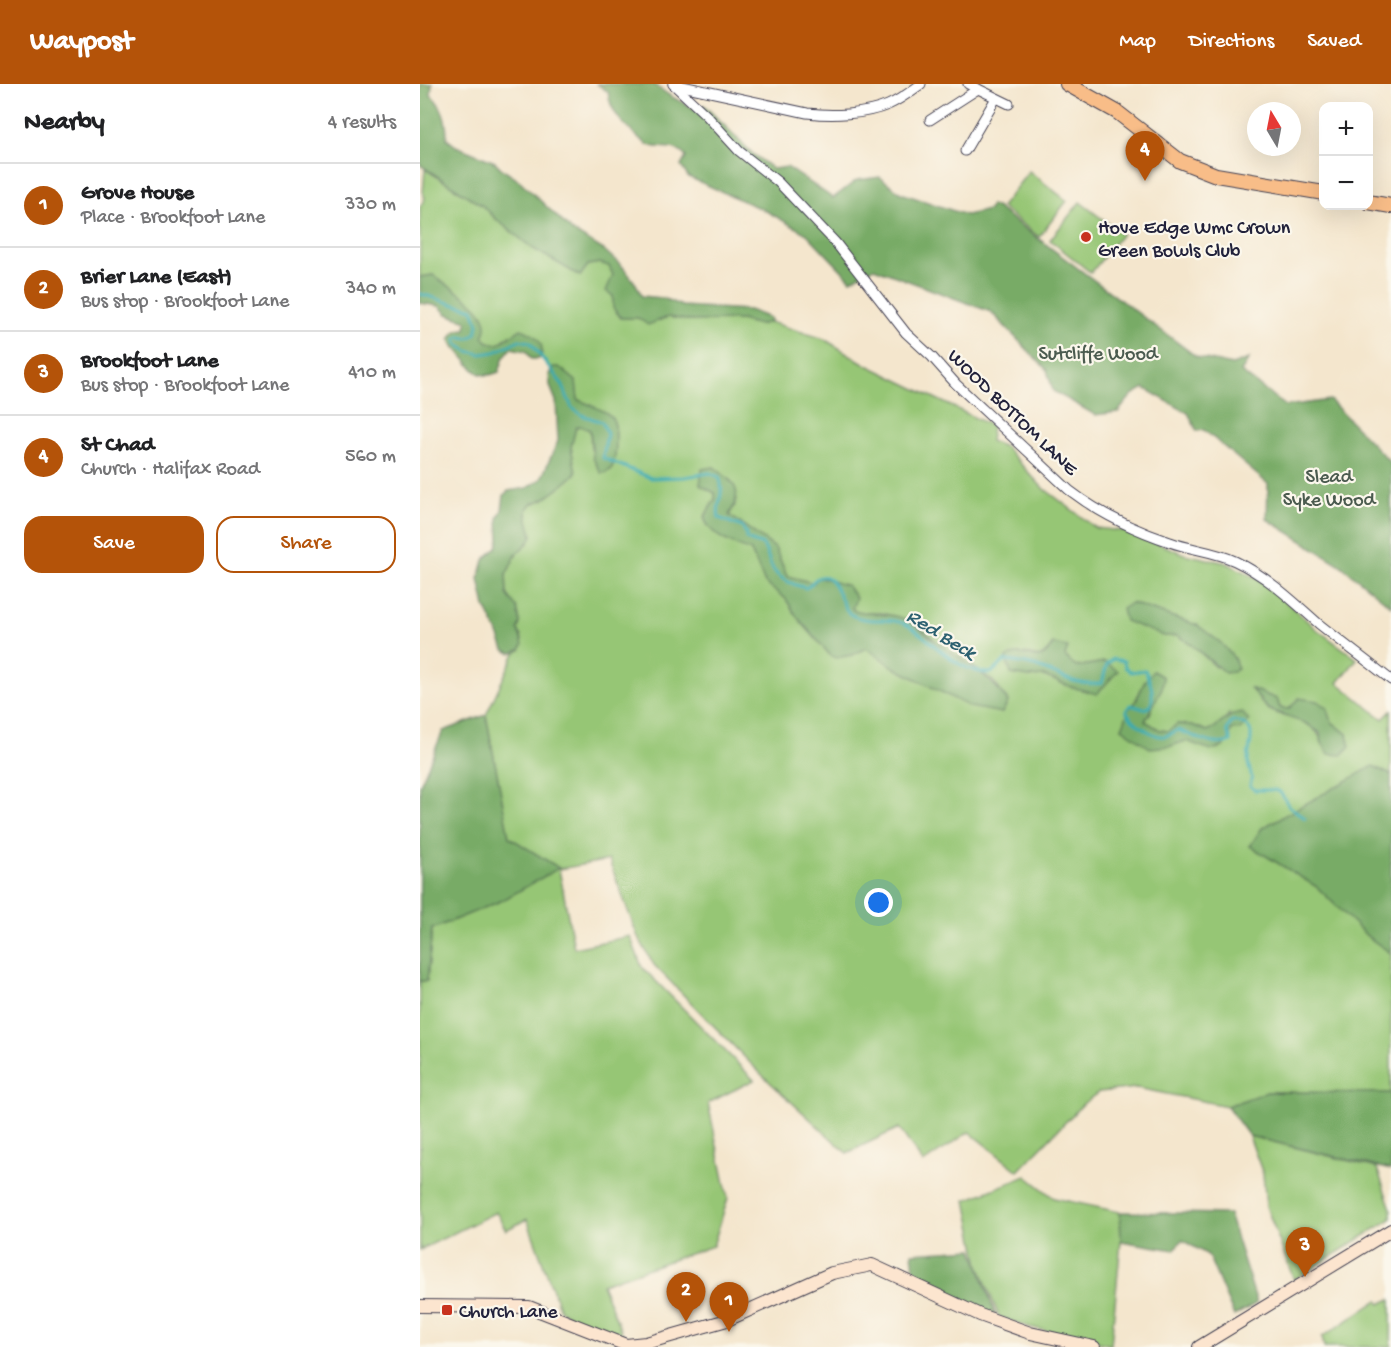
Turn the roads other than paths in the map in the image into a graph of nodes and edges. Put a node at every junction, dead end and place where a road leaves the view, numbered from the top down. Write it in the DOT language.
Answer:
graph roads {
  1 [pos="673,84"];
  2 [pos="921,84"];
  3 [pos="968,84"];
  4 [pos="1068,84"];
  5 [pos="978,89"];
  6 [pos="996,98"];
  7 [pos="1009,104"];
  8 [pos="930,120"];
  9 [pos="965,151"];
  10 [pos="1319,192"];
  11 [pos="1373,203"];
  12 [pos="1391,206"];
  13 [pos="1391,680"];
  14 [pos="1391,1230"];
  15 [pos="420,1306"];
  16 [pos="1094,1347"];
  17 [pos="1199,1347"];
  1 -- 2 [label="street"];
  1 -- 13 [label="street, WOOD BOTTOM LANE"];
  3 -- 5 [label="street"];
  4 -- 10 [label="main road"];
  5 -- 6 [label="street"];
  5 -- 8 [label="street"];
  6 -- 7 [label="street"];
  6 -- 9 [label="street"];
  11 -- 12 [label="main road"];
  14 -- 17 [label="street"];
  15 -- 16 [label="street"];
}
